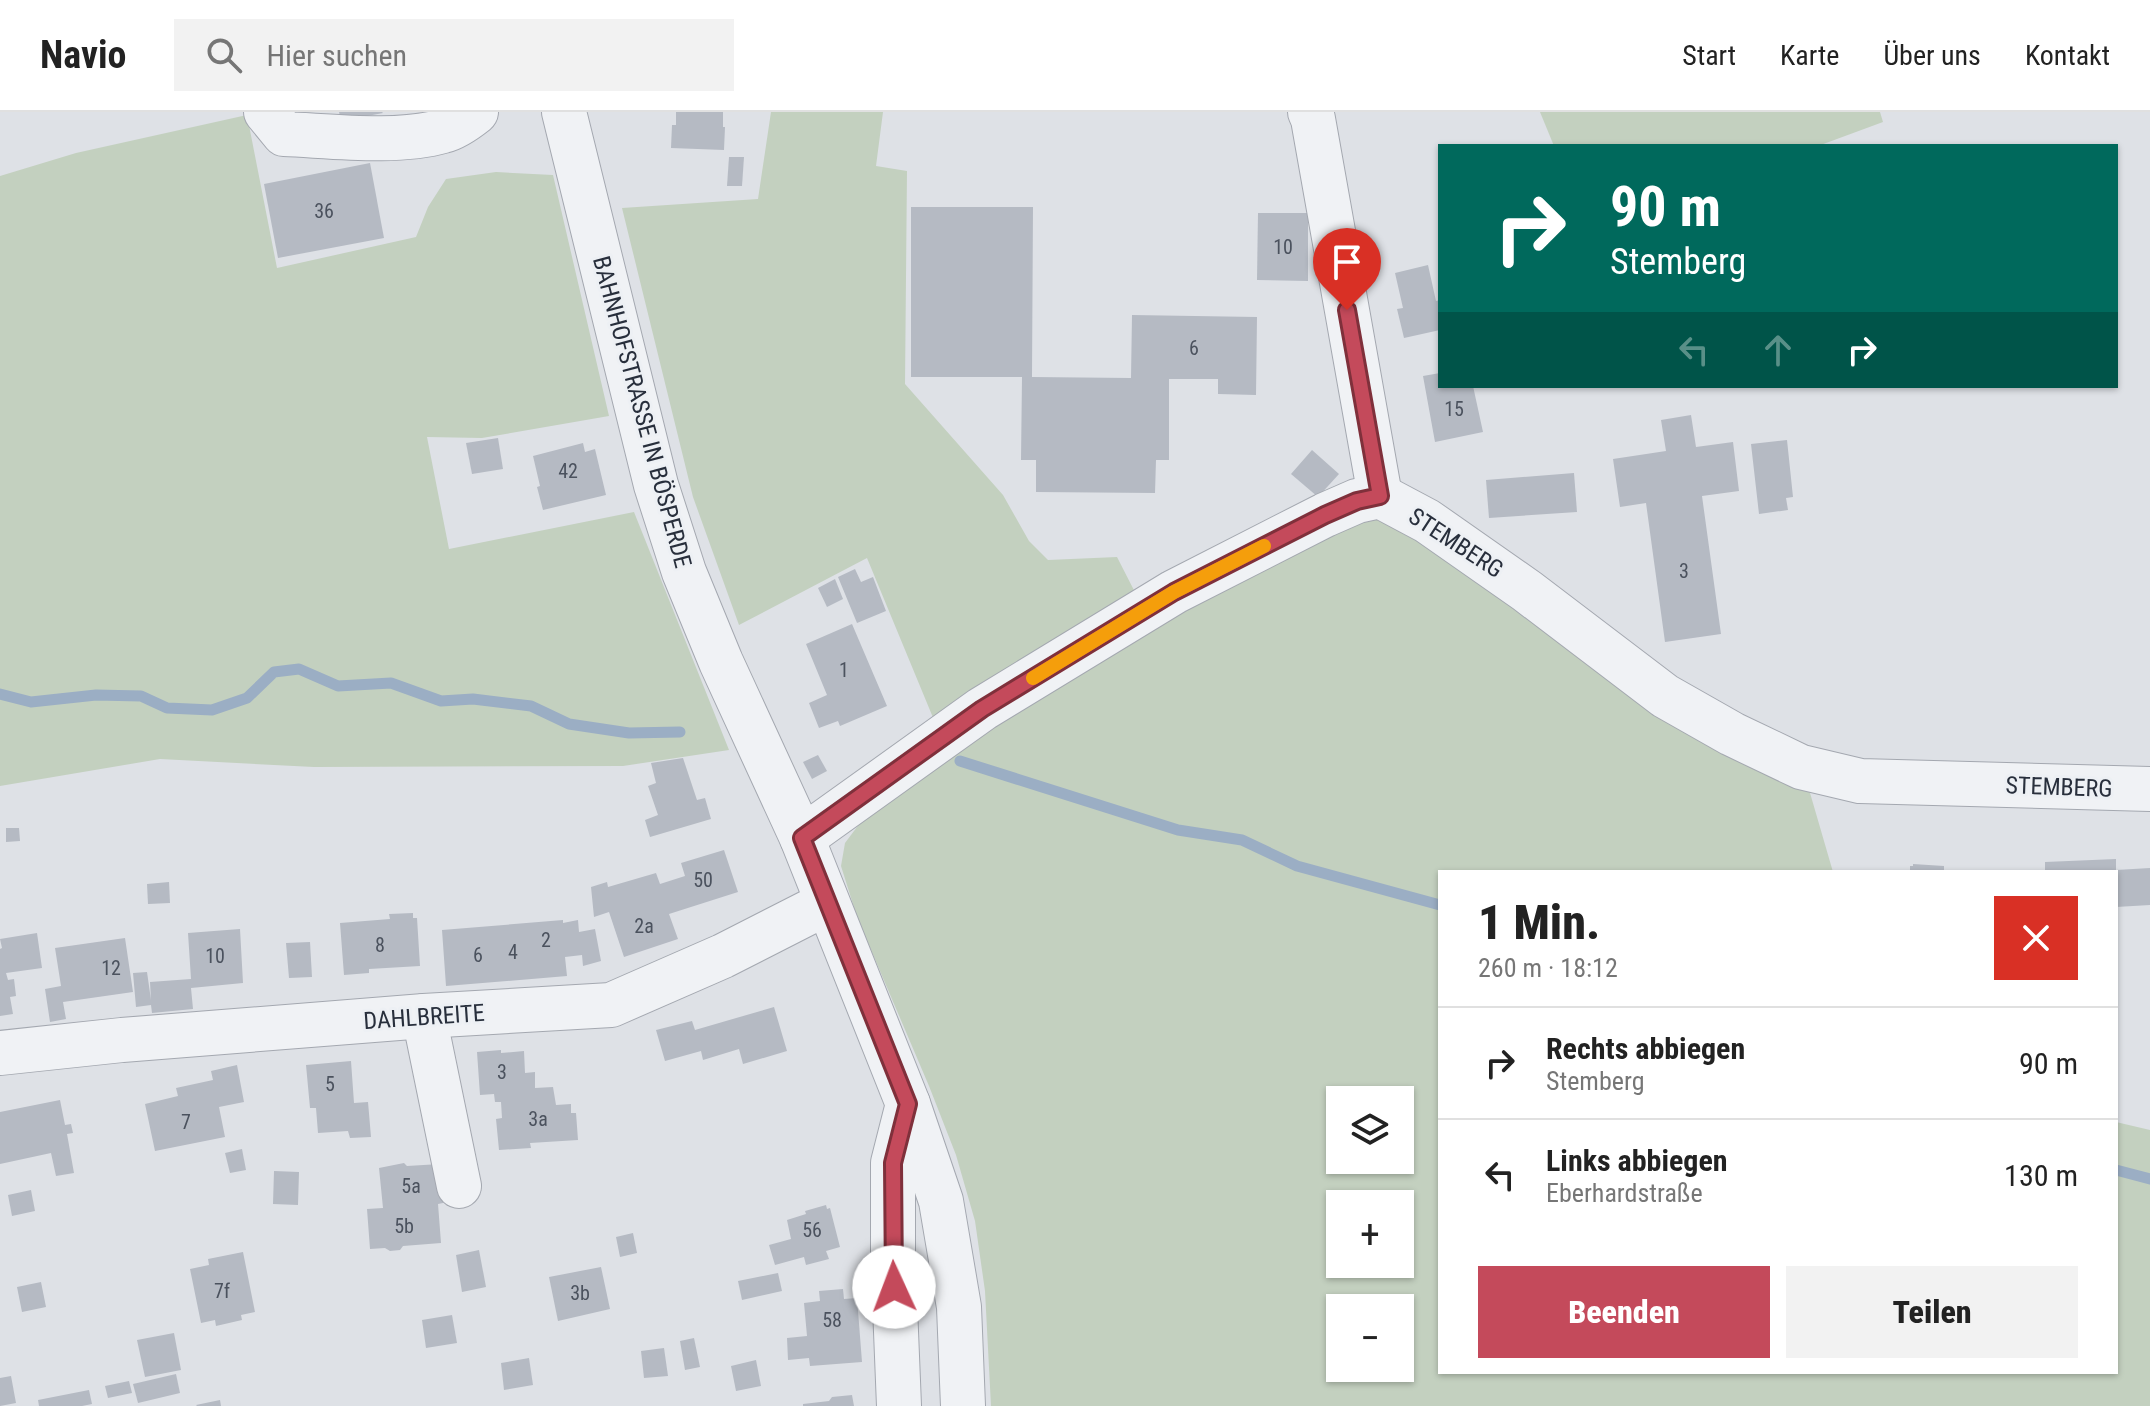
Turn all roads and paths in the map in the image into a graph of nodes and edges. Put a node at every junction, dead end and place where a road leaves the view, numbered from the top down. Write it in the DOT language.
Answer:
graph roads {
  1 [pos="266,112"];
  2 [pos="476,112"];
  3 [pos="564,112"];
  4 [pos="1310,112"];
  5 [pos="1380,496"];
  6 [pos="2150,789"];
  7 [pos="802,838"];
  8 [pos="827,903"];
  9 [pos="424,1016"];
  10 [pos="0,1053"];
  11 [pos="908,1104"];
  12 [pos="459,1186"];
  13 [pos="899,1406"];
  14 [pos="963,1406"];
  1 -- 2 [label="street"];
  3 -- 7 [label="street, BAHNHOFSTRASSE IN BÖSPERDE"];
  4 -- 5 [label="street"];
  5 -- 6 [label="street, STEMBERG"];
  5 -- 7 [label="street"];
  7 -- 8 [label="street, BAHNHOFSTRASSE IN BÖSPERDE"];
  8 -- 9 [label="street, DAHLBREITE"];
  8 -- 11 [label="street, BAHNHOFSTRASSE IN BÖSPERDE"];
  9 -- 10 [label="street, DAHLBREITE"];
  9 -- 12 [label="street"];
  11 -- 13 [label="street"];
  11 -- 14 [label="street, BAHNHOFSTRASSE IN BÖSPERDE"];
}
